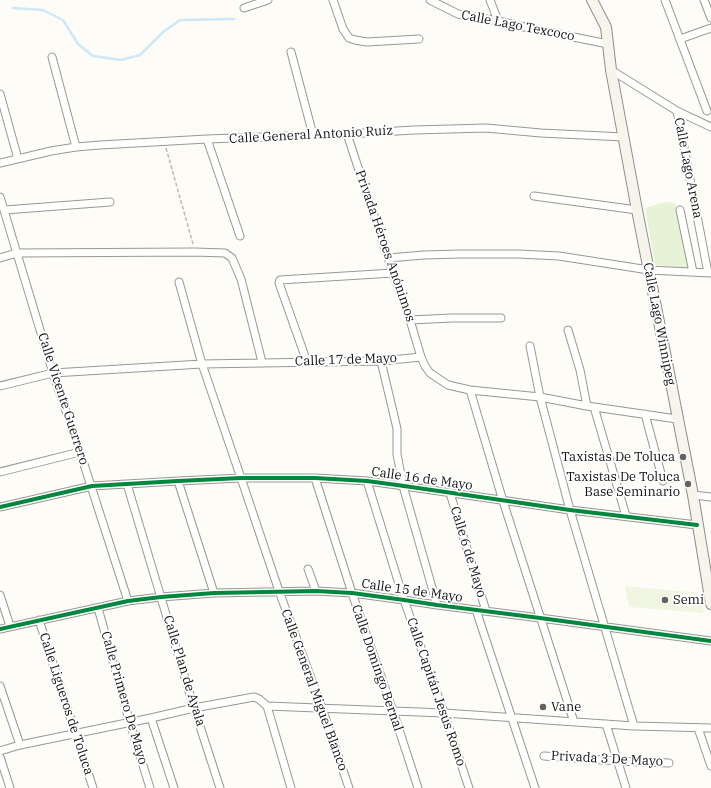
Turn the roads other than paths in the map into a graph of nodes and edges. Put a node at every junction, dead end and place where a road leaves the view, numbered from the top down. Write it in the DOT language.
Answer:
graph roads {
  1 [pos="268,0"];
  2 [pos="333,0"];
  3 [pos="430,0"];
  4 [pos="490,0"];
  5 [pos="592,0"];
  6 [pos="665,0"];
  7 [pos="704,0"];
  8 [pos="244,8"];
  9 [pos="711,18"];
  10 [pos="498,21"];
  11 [pos="711,28"];
  12 [pos="680,38"];
  13 [pos="419,39"];
  14 [pos="608,44"];
  15 [pos="291,52"];
  16 [pos="52,56"];
  17 [pos="611,70"];
  18 [pos="0,94"];
  19 [pos="677,111"];
  20 [pos="707,111"];
  21 [pos="711,127"];
  22 [pos="347,134"];
  23 [pos="312,135"];
  24 [pos="624,137"];
  25 [pos="207,139"];
  26 [pos="76,147"];
  27 [pos="18,159"];
  28 [pos="0,163"];
  29 [pos="534,196"];
  30 [pos="0,197"];
  31 [pos="110,202"];
  32 [pos="4,210"];
  33 [pos="637,210"];
  34 [pos="680,210"];
  35 [pos="240,236"];
  36 [pos="17,253"];
  37 [pos="0,258"];
  38 [pos="388,258"];
  39 [pos="649,270"];
  40 [pos="693,272"];
  41 [pos="393,273"];
  42 [pos="710,273"];
  43 [pos="179,282"];
  44 [pos="501,318"];
  45 [pos="410,320"];
  46 [pos="568,330"];
  47 [pos="530,346"];
  48 [pos="421,357"];
  49 [pos="381,361"];
  50 [pos="262,362"];
  51 [pos="307,362"];
  52 [pos="202,364"];
  53 [pos="53,373"];
  54 [pos="0,386"];
  55 [pos="470,390"];
  56 [pos="540,397"];
  57 [pos="590,406"];
  58 [pos="645,414"];
  59 [pos="677,419"];
  60 [pos="80,452"];
  61 [pos="0,472"];
  62 [pos="241,478"];
  63 [pos="315,478"];
  64 [pos="367,480"];
  65 [pos="178,481"];
  66 [pos="663,481"];
  67 [pos="127,484"];
  68 [pos="92,486"];
  69 [pos="403,486"];
  70 [pos="450,493"];
  71 [pos="693,495"];
  72 [pos="711,497"];
  73 [pos="503,501"];
  74 [pos="0,507"];
  75 [pos="570,510"];
  76 [pos="626,516"];
  77 [pos="698,525"];
  78 [pos="308,568"];
  79 [pos="279,591"];
  80 [pos="316,591"];
  81 [pos="214,593"];
  82 [pos="352,593"];
  83 [pos="0,595"];
  84 [pos="161,597"];
  85 [pos="404,600"];
  86 [pos="128,601"];
  87 [pos="711,604"];
  88 [pos="437,605"];
  89 [pos="98,608"];
  90 [pos="476,610"];
  91 [pos="486,611"];
  92 [pos="540,618"];
  93 [pos="39,620"];
  94 [pos="10,626"];
  95 [pos="605,627"];
  96 [pos="0,628"];
  97 [pos="711,641"];
  98 [pos="0,686"];
  99 [pos="267,706"];
  100 [pos="194,708"];
  101 [pos="322,708"];
  102 [pos="393,711"];
  103 [pos="444,713"];
  104 [pos="512,717"];
  105 [pos="151,718"];
  106 [pos="574,722"];
  107 [pos="130,723"];
  108 [pos="606,724"];
  109 [pos="634,726"];
  110 [pos="698,728"];
  111 [pos="711,728"];
  112 [pos="76,734"];
  113 [pos="20,745"];
  114 [pos="0,751"];
  115 [pos="544,756"];
  116 [pos="0,757"];
  117 [pos="618,761"];
  118 [pos="669,763"];
  119 [pos="711,766"];
  120 [pos="10,788"];
  121 [pos="93,788"];
  122 [pos="150,788"];
  123 [pos="174,788"];
  124 [pos="220,788"];
  125 [pos="291,788"];
  126 [pos="349,788"];
  127 [pos="418,788"];
  128 [pos="469,788"];
  129 [pos="535,788"];
  130 [pos="626,788"];
  1 -- 8 [label="street"];
  2 -- 13 [label="street"];
  3 -- 10 [label="street, Calle Lago Texcoco"];
  4 -- 10 [label="street"];
  5 -- 14 [label="main road, Calle Lago Winnipeg"];
  6 -- 12 [label="street"];
  7 -- 9 [label="street"];
  10 -- 14 [label="street, Calle Lago Texcoco"];
  11 -- 12 [label="street"];
  12 -- 20 [label="street"];
  14 -- 17 [label="main road, Calle Lago Winnipeg"];
  15 -- 23 [label="street"];
  16 -- 26 [label="street"];
  17 -- 19 [label="street"];
  17 -- 24 [label="main road, Calle Lago Winnipeg"];
  18 -- 27 [label="street"];
  19 -- 21 [label="street"];
  19 -- 42 [label="street, Calle Lago Arena"];
  22 -- 23 [label="street, Calle General Antonio Ruíz"];
  22 -- 24 [label="street, Calle General Antonio Ruíz"];
  22 -- 38 [label="street, Privada Héroes Anónimos"];
  23 -- 25 [label="street, Calle General Antonio Ruíz"];
  24 -- 33 [label="main road, Calle Lago Winnipeg"];
  25 -- 26 [label="street, Calle General Antonio Ruíz"];
  25 -- 35 [label="street"];
  26 -- 27 [label="street, Calle General Antonio Ruíz"];
  27 -- 28 [label="street, Calle General Antonio Ruíz"];
  29 -- 33 [label="street"];
  30 -- 32 [label="street, Calle Vicente Guerrero"];
  31 -- 32 [label="street"];
  32 -- 36 [label="street, Calle Vicente Guerrero"];
  33 -- 39 [label="main road, Calle Lago Winnipeg"];
  34 -- 40 [label="street"];
  36 -- 37 [label="street"];
  36 -- 50 [label="street"];
  36 -- 53 [label="street, Calle Vicente Guerrero"];
  38 -- 39 [label="street"];
  38 -- 41 [label="street, Privada Héroes Anónimos"];
  39 -- 40 [label="street"];
  39 -- 59 [label="main road, Calle Lago Winnipeg"];
  40 -- 42 [label="street"];
  41 -- 45 [label="street, Privada Héroes Anónimos"];
  41 -- 51 [label="street"];
  43 -- 52 [label="street, Calle General Miguel Blanco"];
  44 -- 45 [label="street"];
  45 -- 48 [label="street, Privada Héroes Anónimos"];
  46 -- 57 [label="street"];
  47 -- 56 [label="street"];
  48 -- 49 [label="street, Calle 17 de Mayo"];
  48 -- 55 [label="street"];
  49 -- 51 [label="street, Calle 17 de Mayo"];
  49 -- 69 [label="street"];
  50 -- 51 [label="street, Calle 17 de Mayo"];
  50 -- 52 [label="street, Calle 17 de Mayo"];
  52 -- 53 [label="street, Calle 17 de Mayo"];
  52 -- 62 [label="street, Calle General Miguel Blanco"];
  53 -- 54 [label="street, Calle 17 de Mayo"];
  53 -- 60 [label="street, Calle Vicente Guerrero"];
  55 -- 56 [label="street"];
  55 -- 73 [label="street"];
  56 -- 57 [label="street"];
  56 -- 75 [label="street"];
  57 -- 58 [label="street"];
  57 -- 76 [label="street"];
  58 -- 59 [label="street"];
  58 -- 66 [label="street"];
  59 -- 71 [label="main road, Calle Lago Winnipeg"];
  60 -- 61 [label="street"];
  60 -- 68 [label="street, Calle Vicente Guerrero"];
  62 -- 63 [label="street, Calle 16 de Mayo"];
  62 -- 65 [label="street, Calle 16 de Mayo"];
  62 -- 79 [label="street, Calle General Miguel Blanco"];
  63 -- 64 [label="street, Calle 16 de Mayo"];
  63 -- 82 [label="street, Calle Domingo Bernal"];
  64 -- 69 [label="street, Calle 16 de Mayo"];
  64 -- 85 [label="street, Calle Capitán Jesús Romo"];
  65 -- 67 [label="street, Calle 16 de Mayo"];
  65 -- 81 [label="street"];
  67 -- 68 [label="street, Calle 16 de Mayo"];
  67 -- 84 [label="street, Calle Plan de Ayala"];
  68 -- 74 [label="street, Calle 16 de Mayo"];
  68 -- 86 [label="street, Calle Vicente Guerrero"];
  69 -- 70 [label="street, Calle 16 de Mayo"];
  69 -- 88 [label="street"];
  70 -- 73 [label="street, Calle 16 de Mayo"];
  70 -- 91 [label="street, Calle 6 de Mayo"];
  71 -- 72 [label="street"];
  71 -- 77 [label="main road, Calle Lago Winnipeg"];
  73 -- 75 [label="street, Calle 16 de Mayo"];
  73 -- 92 [label="street"];
  75 -- 76 [label="street, Calle 16 de Mayo"];
  75 -- 95 [label="street"];
  76 -- 77 [label="street, Calle 16 de Mayo"];
  77 -- 87 [label="main road, Calle Lago Winnipeg"];
  78 -- 80 [label="street"];
  79 -- 80 [label="street, Calle 15 de Mayo"];
  79 -- 81 [label="street, Calle 15 de Mayo"];
  79 -- 101 [label="street, Calle General Miguel Blanco"];
  80 -- 82 [label="street, Calle 15 de Mayo"];
  81 -- 84 [label="street, Calle 15 de Mayo"];
  82 -- 85 [label="street, Calle 15 de Mayo"];
  82 -- 102 [label="street, Calle Domingo Bernal"];
  83 -- 94 [label="street"];
  84 -- 86 [label="street, Calle 15 de Mayo"];
  84 -- 100 [label="street, Calle Plan de Ayala"];
  85 -- 88 [label="street, Calle 15 de Mayo"];
  85 -- 103 [label="street, Calle Capitán Jesús Romo"];
  86 -- 89 [label="street, Calle 15 de Mayo"];
  88 -- 90 [label="street, Calle 15 de Mayo"];
  89 -- 93 [label="street, Calle 15 de Mayo"];
  89 -- 107 [label="street, Calle Primero De Mayo"];
  90 -- 91 [label="street, Calle 15 de Mayo"];
  90 -- 104 [label="street"];
  91 -- 92 [label="street, Calle 15 de Mayo"];
  92 -- 95 [label="street, Calle 15 de Mayo"];
  92 -- 106 [label="street"];
  93 -- 94 [label="street, Calle 15 de Mayo"];
  93 -- 112 [label="street, Calle Ligueros de Toluca"];
  94 -- 96 [label="street, Calle 15 de Mayo"];
  95 -- 97 [label="street, Calle 15 de Mayo"];
  95 -- 109 [label="street"];
  98 -- 113 [label="street"];
  99 -- 100 [label="street"];
  99 -- 101 [label="street"];
  99 -- 125 [label="street"];
  100 -- 105 [label="street"];
  100 -- 124 [label="street, Calle Plan de Ayala"];
  101 -- 102 [label="street"];
  101 -- 126 [label="street, Calle General Miguel Blanco"];
  102 -- 103 [label="street"];
  102 -- 127 [label="street, Calle Domingo Bernal"];
  103 -- 104 [label="street"];
  103 -- 128 [label="street, Calle Capitán Jesús Romo"];
  104 -- 106 [label="street"];
  104 -- 129 [label="street"];
  105 -- 107 [label="street"];
  105 -- 123 [label="street"];
  106 -- 108 [label="street"];
  107 -- 112 [label="street"];
  107 -- 122 [label="street, Calle Primero De Mayo"];
  108 -- 109 [label="street"];
  108 -- 117 [label="street"];
  109 -- 110 [label="street"];
  110 -- 111 [label="street"];
  110 -- 119 [label="street"];
  112 -- 113 [label="street"];
  112 -- 121 [label="street, Calle Ligueros de Toluca"];
  113 -- 114 [label="street"];
  115 -- 117 [label="street, Privada 3 De Mayo"];
  116 -- 120 [label="street"];
  117 -- 118 [label="street, Privada 3 De Mayo"];
  117 -- 130 [label="street"];
}
